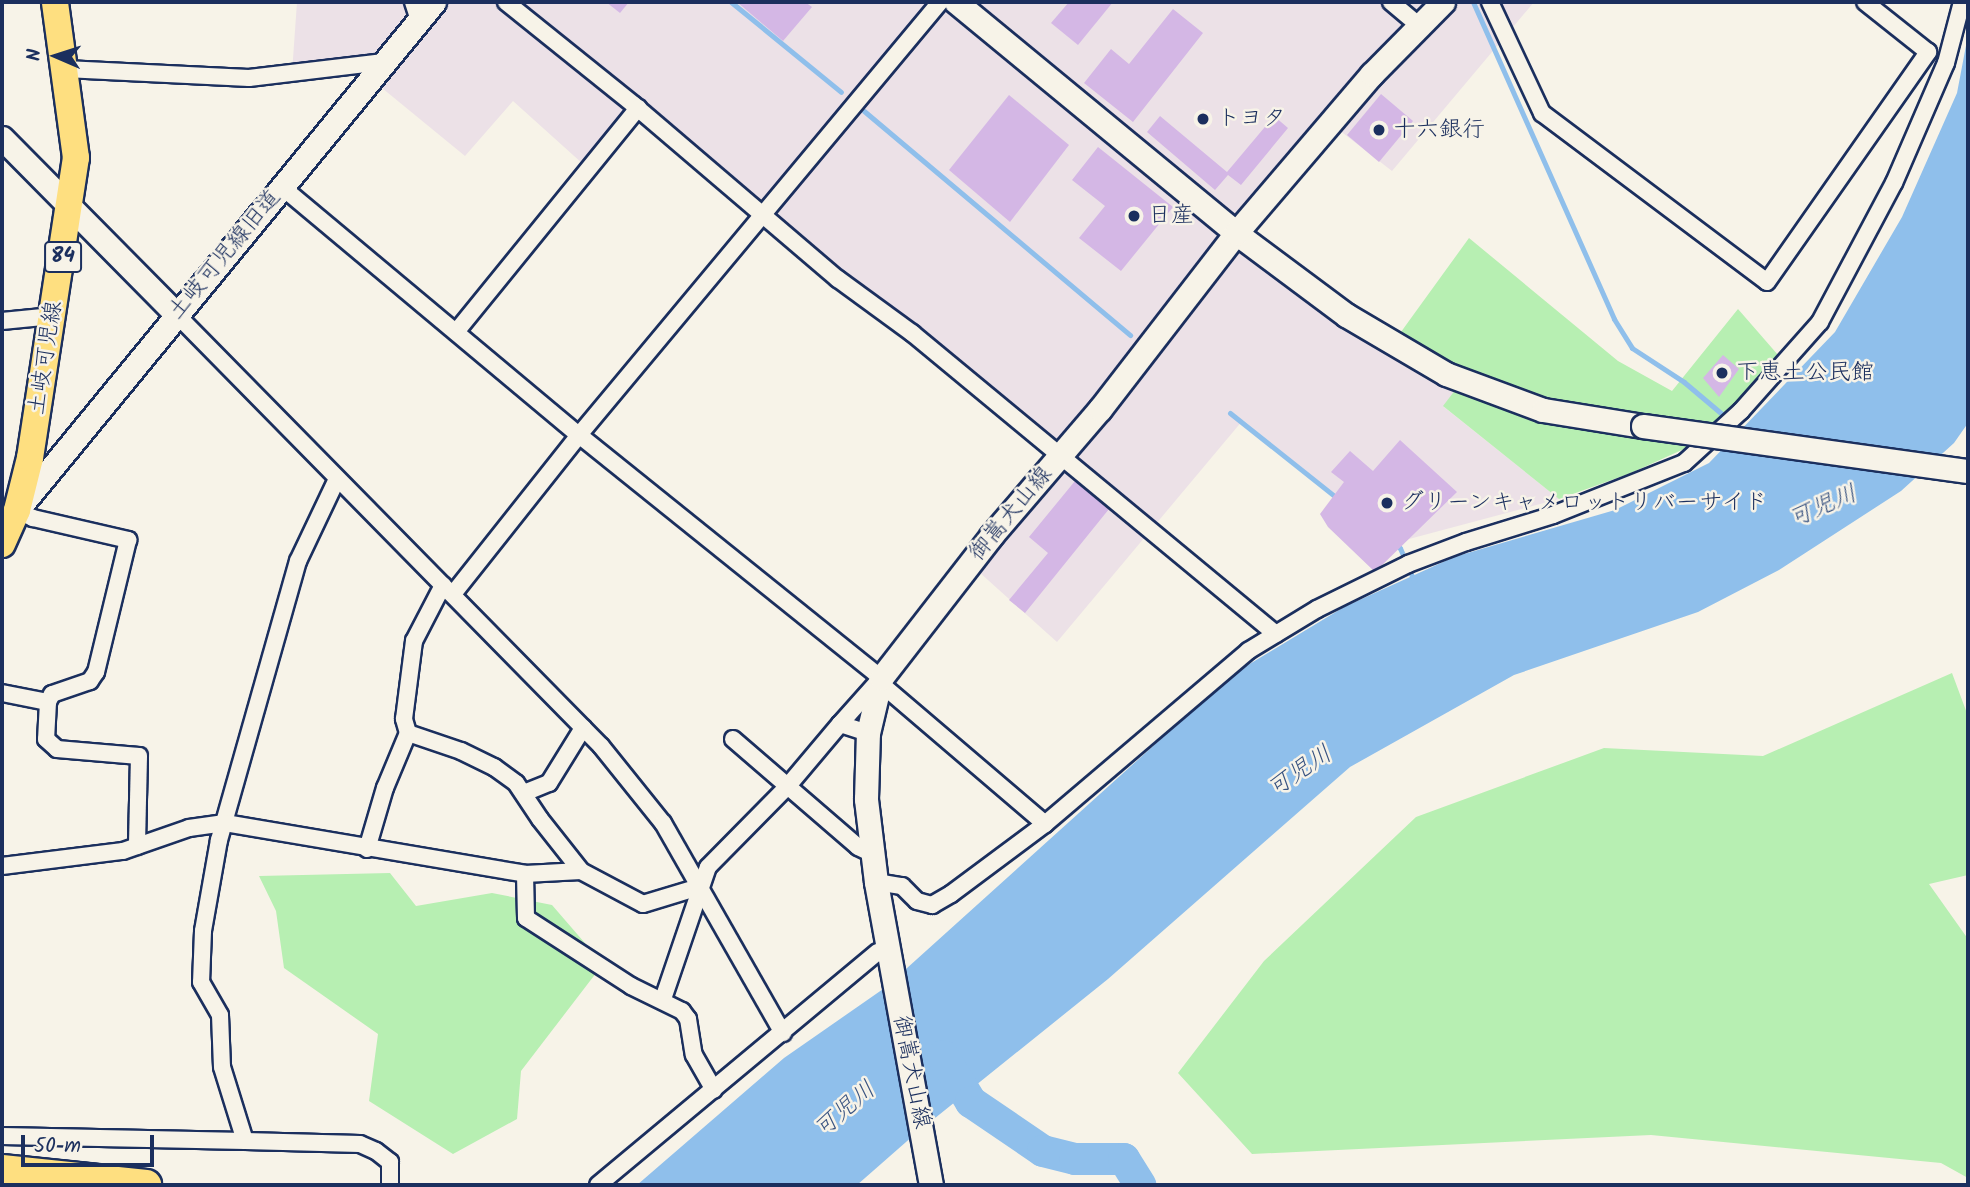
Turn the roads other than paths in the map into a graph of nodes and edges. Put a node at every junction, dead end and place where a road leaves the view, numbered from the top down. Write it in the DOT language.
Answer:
graph roads {
  1 [pos="55,2"];
  2 [pos="434,2"];
  3 [pos="506,2"];
  4 [pos="940,2"];
  5 [pos="956,2"];
  6 [pos="1391,2"];
  7 [pos="1443,2"];
  8 [pos="1490,2"];
  9 [pos="1865,2"];
  10 [pos="1962,2"];
  11 [pos="416,11"];
  12 [pos="1420,26"];
  13 [pos="384,62"];
  14 [pos="65,69"];
  15 [pos="638,108"];
  16 [pos="2,138"];
  17 [pos="282,187"];
  18 [pos="71,209"];
  19 [pos="764,216"];
  20 [pos="1236,233"];
  21 [pos="176,314"];
  22 [pos="53,316"];
  23 [pos="2,321"];
  24 [pos="456,332"];
  25 [pos="579,435"];
  26 [pos="1061,456"];
  27 [pos="1968,471"];
  28 [pos="337,479"];
  29 [pos="17,510"];
  30 [pos="2,544"];
  31 [pos="448,590"];
  32 [pos="1276,634"];
  33 [pos="880,680"];
  34 [pos="2,693"];
  35 [pos="48,702"];
  36 [pos="840,724"];
  37 [pos="583,729"];
  38 [pos="408,733"];
  39 [pos="868,733"];
  40 [pos="733,739"];
  41 [pos="787,787"];
  42 [pos="524,793"];
  43 [pos="225,823"];
  44 [pos="1045,824"];
  45 [pos="137,846"];
  46 [pos="367,849"];
  47 [pos="871,853"];
  48 [pos="2,866"];
  49 [pos="581,871"];
  50 [pos="526,874"];
  51 [pos="876,881"];
  52 [pos="699,887"];
  53 [pos="888,950"];
  54 [pos="663,999"];
  55 [pos="783,1033"];
  56 [pos="714,1090"];
  57 [pos="2,1136"];
  58 [pos="245,1141"];
  59 [pos="2,1170"];
  60 [pos="146,1185"];
  61 [pos="390,1185"];
  62 [pos="598,1185"];
  63 [pos="931,1185"];
  1 -- 14 [label="main road, 土岐可児線 / 84"];
  2 -- 11 [label="street, 土岐可児線旧道"];
  3 -- 15 [label="street"];
  4 -- 19 [label="street"];
  5 -- 20 [label="street"];
  6 -- 12 [label="street"];
  7 -- 12 [label="street, 御嵩犬山線"];
  8 -- 9 [label="street"];
  10 -- 32 [label="street"];
  11 -- 13 [label="street, 土岐可児線旧道"];
  12 -- 20 [label="street, 御嵩犬山線"];
  13 -- 14 [label="street"];
  13 -- 17 [label="street, 土岐可児線旧道"];
  14 -- 18 [label="main road, 土岐可児線 / 84"];
  15 -- 19 [label="street"];
  15 -- 24 [label="street"];
  16 -- 18 [label="street"];
  17 -- 21 [label="street, 土岐可児線旧道"];
  17 -- 24 [label="street"];
  18 -- 21 [label="street"];
  18 -- 22 [label="main road, 土岐可児線 / 84"];
  19 -- 25 [label="street"];
  19 -- 26 [label="street"];
  20 -- 26 [label="street, 御嵩犬山線"];
  20 -- 27 [label="street, bridge"];
  21 -- 28 [label="street"];
  21 -- 29 [label="street, 土岐可児線旧道"];
  22 -- 23 [label="street"];
  22 -- 29 [label="main road, 土岐可児線 / 84"];
  24 -- 25 [label="street"];
  25 -- 31 [label="street"];
  25 -- 33 [label="street"];
  26 -- 32 [label="street"];
  26 -- 33 [label="street, 御嵩犬山線"];
  28 -- 31 [label="street"];
  28 -- 43 [label="street"];
  29 -- 30 [label="main road, 土岐可児線 / 84"];
  29 -- 35 [label="street"];
  31 -- 37 [label="street"];
  31 -- 38 [label="street"];
  32 -- 44 [label="street"];
  33 -- 36 [label="street"];
  33 -- 39 [label="street, 御嵩犬山線"];
  33 -- 44 [label="street"];
  34 -- 35 [label="street"];
  35 -- 45 [label="street"];
  36 -- 39 [label="street"];
  36 -- 41 [label="street"];
  37 -- 42 [label="street"];
  37 -- 52 [label="street"];
  38 -- 42 [label="street"];
  38 -- 46 [label="street"];
  39 -- 47 [label="street, 御嵩犬山線"];
  40 -- 41 [label="street"];
  41 -- 47 [label="street"];
  41 -- 52 [label="street"];
  42 -- 49 [label="street"];
  43 -- 45 [label="street"];
  43 -- 46 [label="street"];
  43 -- 58 [label="street"];
  44 -- 51 [label="street"];
  45 -- 48 [label="street"];
  46 -- 50 [label="street"];
  47 -- 51 [label="street, 御嵩犬山線"];
  49 -- 50 [label="street"];
  49 -- 52 [label="street"];
  50 -- 54 [label="street"];
  51 -- 53 [label="street, 御嵩犬山線"];
  52 -- 54 [label="street"];
  52 -- 55 [label="street"];
  53 -- 55 [label="street"];
  53 -- 63 [label="street, 御嵩犬山線"];
  54 -- 56 [label="street"];
  55 -- 56 [label="street"];
  56 -- 62 [label="street"];
  57 -- 58 [label="street"];
  58 -- 61 [label="street"];
  59 -- 60 [label="highway"];
}
